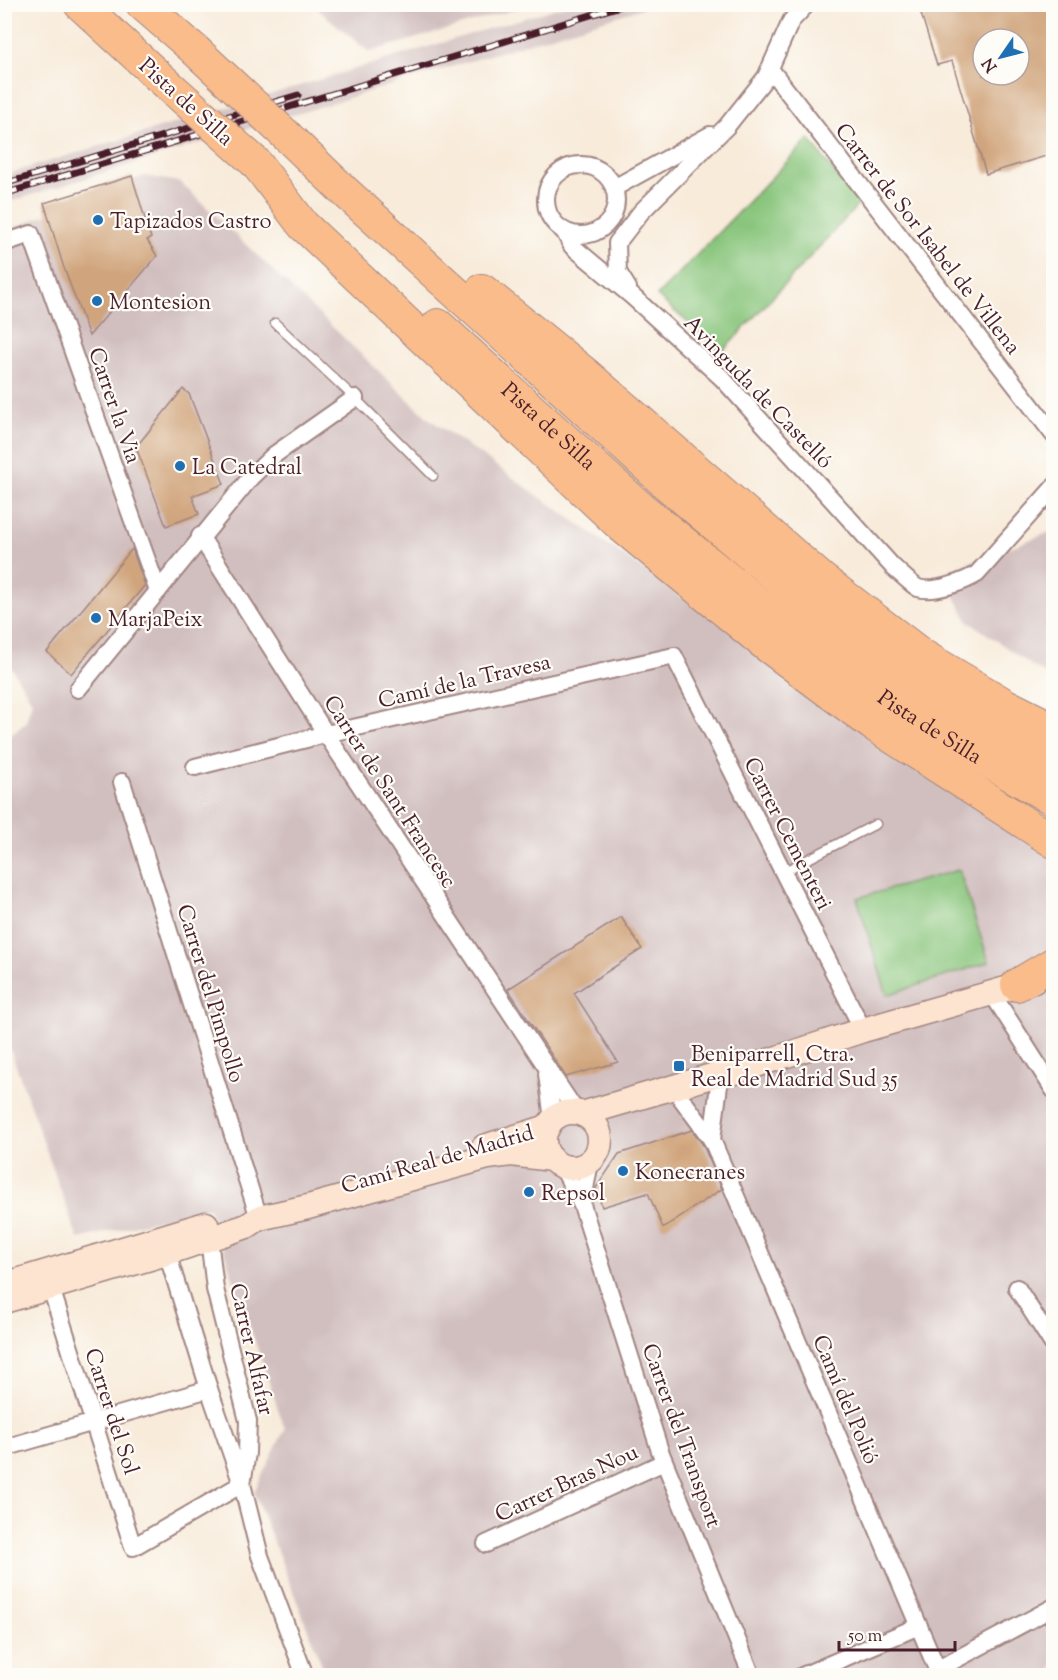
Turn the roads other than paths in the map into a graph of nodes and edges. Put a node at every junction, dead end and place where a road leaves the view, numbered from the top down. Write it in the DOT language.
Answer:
graph roads {
  1 [pos="80,4"];
  2 [pos="142,4"];
  3 [pos="807,4"];
  4 [pos="770,69"];
  5 [pos="727,126"];
  6 [pos="289,138"];
  7 [pos="256,163"];
  8 [pos="614,188"];
  9 [pos="615,211"];
  10 [pos="641,212"];
  11 [pos="564,231"];
  12 [pos="4,243"];
  13 [pos="633,297"];
  14 [pos="275,323"];
  15 [pos="355,398"];
  16 [pos="1053,435"];
  17 [pos="433,476"];
  18 [pos="1053,487"];
  19 [pos="200,536"];
  20 [pos="158,591"];
  21 [pos="674,656"];
  22 [pos="78,689"];
  23 [pos="1053,729"];
  24 [pos="326,734"];
  25 [pos="1053,764"];
  26 [pos="195,767"];
  27 [pos="122,782"];
  28 [pos="1053,800"];
  29 [pos="876,824"];
  30 [pos="1053,842"];
  31 [pos="783,872"];
  32 [pos="1053,963"];
  33 [pos="1053,977"];
  34 [pos="1004,988"];
  35 [pos="863,1030"];
  36 [pos="547,1070"];
  37 [pos="727,1079"];
  38 [pos="1053,1090"];
  39 [pos="681,1098"];
  40 [pos="579,1113"];
  41 [pos="550,1123"];
  42 [pos="712,1140"];
  43 [pos="594,1154"];
  44 [pos="557,1162"];
  45 [pos="582,1205"];
  46 [pos="295,1209"];
  47 [pos="252,1217"];
  48 [pos="207,1231"];
  49 [pos="128,1247"];
  50 [pos="168,1253"];
  51 [pos="68,1266"];
  52 [pos="4,1285"];
  53 [pos="51,1288"];
  54 [pos="1017,1288"];
  55 [pos="4,1301"];
  56 [pos="1053,1346"];
  57 [pos="209,1389"];
  58 [pos="94,1422"];
  59 [pos="4,1448"];
  60 [pos="664,1462"];
  61 [pos="242,1485"];
  62 [pos="486,1544"];
  63 [pos="1053,1607"];
  64 [pos="919,1626"];
  65 [pos="939,1672"];
  66 [pos="305,1676"];
  67 [pos="752,1676"];
  68 [pos="802,1676"];
  1 -- 7 [label="highway, Pista de Silla, bridge"];
  2 -- 6 [label="highway, Pista de Silla, bridge"];
  3 -- 4 [label="street"];
  4 -- 5 [label="street"];
  4 -- 16 [label="street, Carrer de Sor Isabel de Villena"];
  5 -- 8 [label="street"];
  5 -- 10 [label="street"];
  6 -- 23 [label="highway"];
  6 -- 25 [label="highway, Pista de Silla"];
  7 -- 28 [label="highway, Pista de Silla"];
  7 -- 30 [label="highway"];
  8 -- 9 [label="street"];
  8 -- 11 [label="street"];
  9 -- 10 [label="street"];
  9 -- 11 [label="street"];
  10 -- 13 [label="street"];
  11 -- 13 [label="street, Avinguda de Castelló"];
  12 -- 20 [label="street, Carrer la Via"];
  13 -- 18 [label="street, Avinguda de Castelló"];
  14 -- 15 [label="lane"];
  15 -- 17 [label="lane"];
  15 -- 19 [label="street"];
  19 -- 20 [label="street"];
  19 -- 24 [label="street, Carrer de Sant Francesc"];
  20 -- 22 [label="street"];
  21 -- 24 [label="street, Camí de la Travesa"];
  21 -- 31 [label="street, Carrer Cementeri"];
  24 -- 26 [label="street, Camí de la Travesa"];
  24 -- 36 [label="street, Carrer de Sant Francesc"];
  27 -- 47 [label="street, Carrer del Pimpollo"];
  29 -- 31 [label="lane"];
  31 -- 35 [label="street, Carrer Cementeri"];
  32 -- 34 [label="highway"];
  33 -- 34 [label="street"];
  34 -- 35 [label="street"];
  34 -- 38 [label="street"];
  35 -- 37 [label="street"];
  36 -- 40 [label="street, Carrer de Sant Francesc"];
  36 -- 41 [label="street, Carrer de Sant Francesc"];
  37 -- 39 [label="street"];
  37 -- 40 [label="street"];
  37 -- 42 [label="street"];
  39 -- 42 [label="street, Camí del Polió"];
  39 -- 43 [label="street"];
  40 -- 41 [label="street"];
  40 -- 43 [label="street"];
  41 -- 44 [label="street"];
  41 -- 46 [label="street, Camí Real de Madrid"];
  42 -- 64 [label="street, Camí del Polió"];
  43 -- 44 [label="street"];
  43 -- 45 [label="street, Carrer del Transport"];
  44 -- 45 [label="street, Carrer del Transport"];
  44 -- 46 [label="street, Camí Real de Madrid"];
  45 -- 60 [label="street, Carrer del Transport"];
  46 -- 47 [label="street, Camí Real de Madrid"];
  47 -- 48 [label="street, Camí Real de Madrid"];
  48 -- 49 [label="street"];
  48 -- 50 [label="street"];
  48 -- 61 [label="street, Carrer Alfafar"];
  49 -- 50 [label="street"];
  49 -- 51 [label="street"];
  50 -- 53 [label="street"];
  50 -- 57 [label="street"];
  51 -- 52 [label="street"];
  51 -- 53 [label="street"];
  53 -- 55 [label="street"];
  53 -- 58 [label="street, Carrer del Sol"];
  54 -- 56 [label="street"];
  57 -- 58 [label="street"];
  57 -- 61 [label="street"];
  58 -- 59 [label="street"];
  58 -- 61 [label="street, Carrer del Sol"];
  60 -- 62 [label="street, Carrer Bras Nou"];
  60 -- 67 [label="street, Carrer del Transport"];
  61 -- 66 [label="street, Carrer Alfafar"];
  63 -- 65 [label="street"];
  64 -- 65 [label="street, Camí del Polió"];
  64 -- 68 [label="street"];
}
